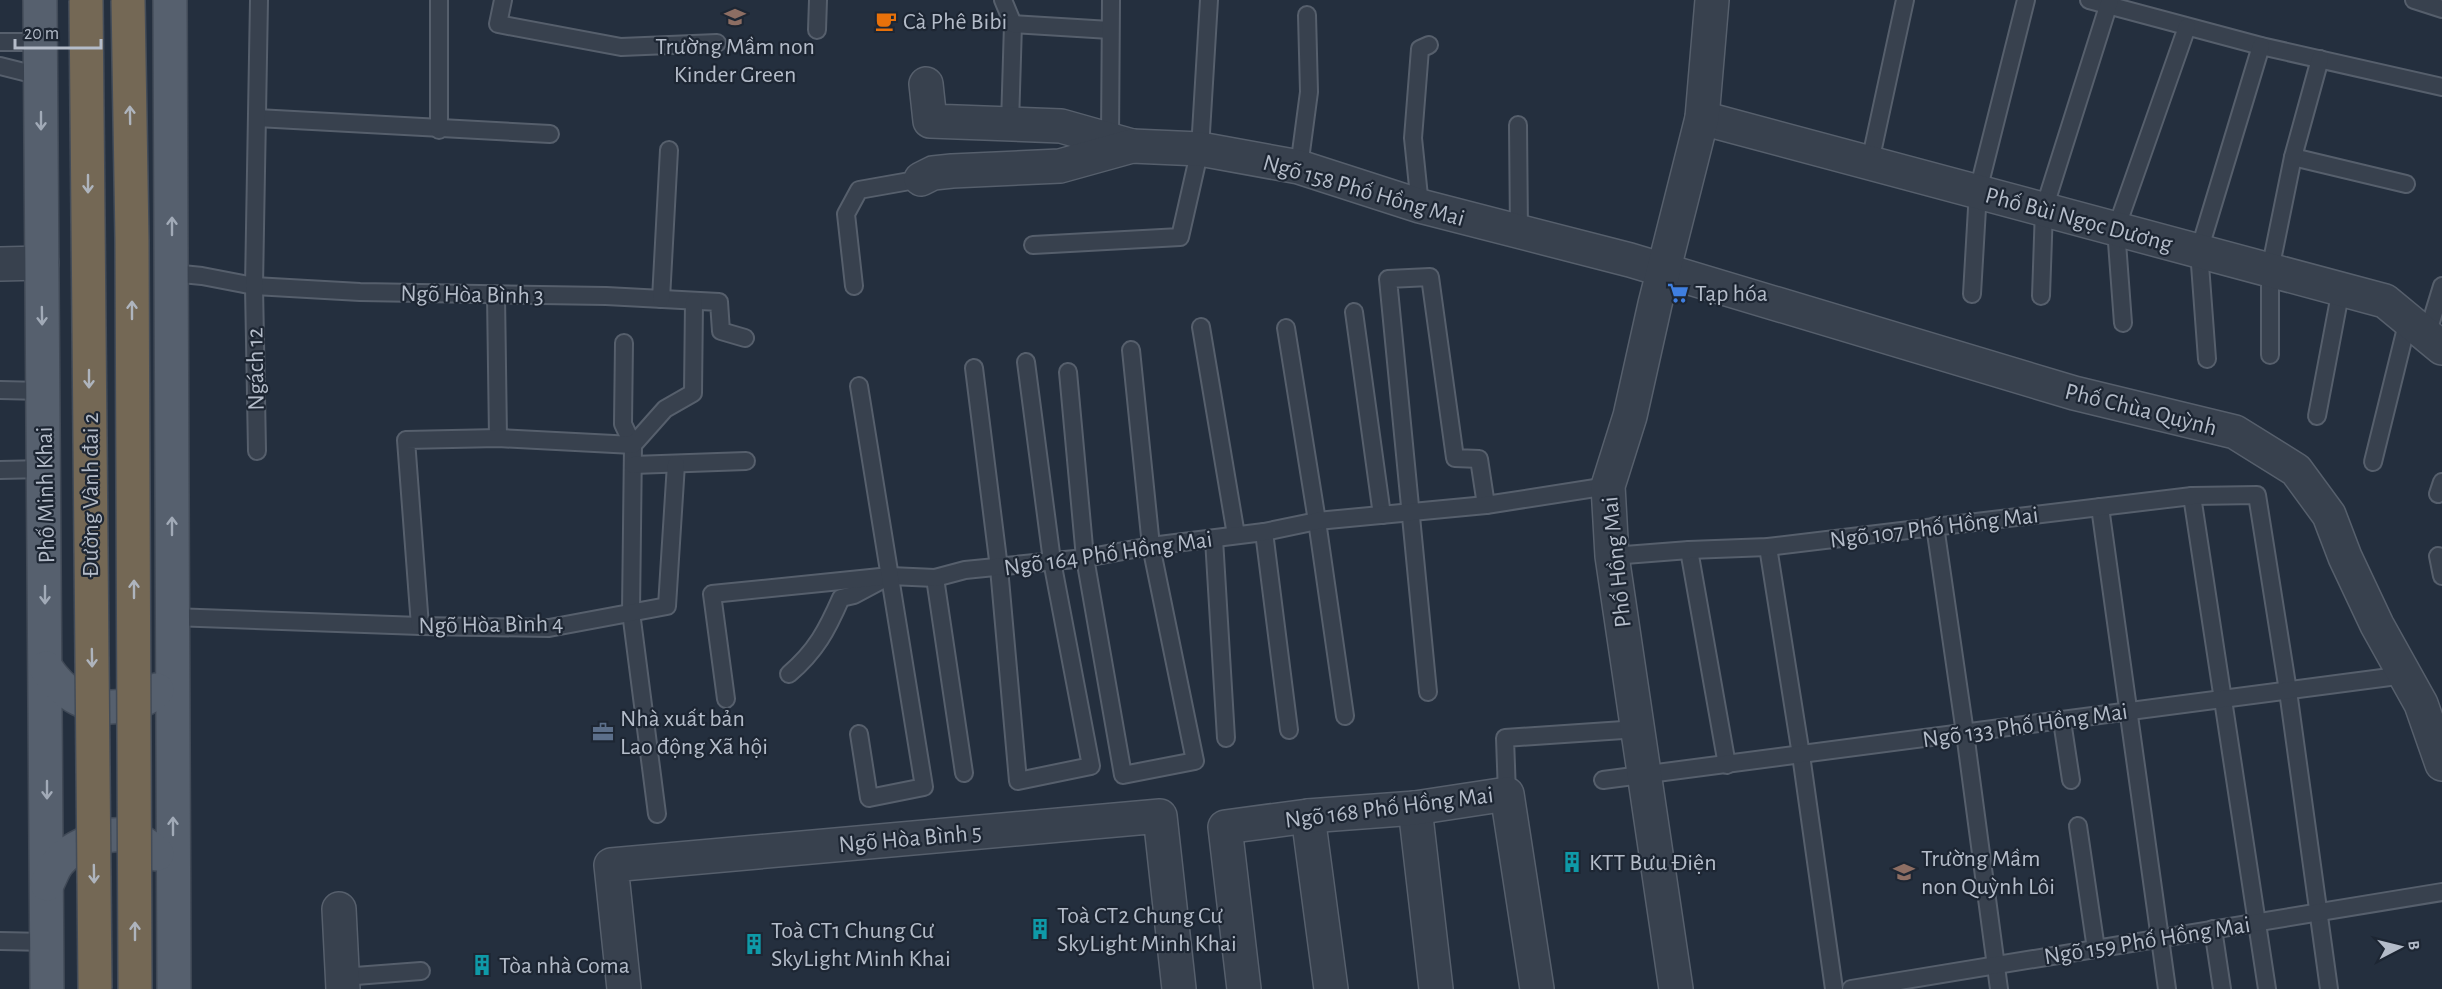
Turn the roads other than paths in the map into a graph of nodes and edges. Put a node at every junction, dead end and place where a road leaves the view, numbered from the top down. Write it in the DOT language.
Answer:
graph roads {
  1 [pos="40,0"];
  2 [pos="86,0"];
  3 [pos="128,0"];
  4 [pos="170,0"];
  5 [pos="260,0"];
  6 [pos="439,0"];
  7 [pos="503,0"];
  8 [pos="818,0"];
  9 [pos="1003,0"];
  10 [pos="1111,0"];
  11 [pos="1209,0"];
  12 [pos="1712,0"];
  13 [pos="1905,0"];
  14 [pos="2026,0"];
  15 [pos="2089,0"];
  16 [pos="2414,0"];
  17 [pos="2109,2"];
  18 [pos="2442,9"];
  19 [pos="1307,15"];
  20 [pos="1013,24"];
  21 [pos="2187,27"];
  22 [pos="817,30"];
  23 [pos="1110,30"];
  24 [pos="0,42"];
  25 [pos="40,42"];
  26 [pos="717,43"];
  27 [pos="1430,45"];
  28 [pos="2261,46"];
  29 [pos="2320,59"];
  30 [pos="0,66"];
  31 [pos="40,76"];
  32 [pos="926,84"];
  33 [pos="2442,87"];
  34 [pos="257,118"];
  35 [pos="1702,118"];
  36 [pos="1010,124"];
  37 [pos="1518,125"];
  38 [pos="439,130"];
  39 [pos="550,134"];
  40 [pos="1121,142"];
  41 [pos="1200,149"];
  42 [pos="669,150"];
  43 [pos="2293,157"];
  44 [pos="1870,162"];
  45 [pos="1299,167"];
  46 [pos="921,180"];
  47 [pos="2406,184"];
  48 [pos="1978,191"];
  49 [pos="1420,206"];
  50 [pos="2044,209"];
  51 [pos="2116,229"];
  52 [pos="1519,232"];
  53 [pos="1033,245"];
  54 [pos="2199,251"];
  55 [pos="42,263"];
  56 [pos="0,264"];
  57 [pos="1664,270"];
  58 [pos="2270,270"];
  59 [pos="172,273"];
  60 [pos="254,286"];
  61 [pos="854,286"];
  62 [pos="2442,286"];
  63 [pos="2341,289"];
  64 [pos="1972,294"];
  65 [pos="496,295"];
  66 [pos="2042,296"];
  67 [pos="661,298"];
  68 [pos="694,302"];
  69 [pos="1354,312"];
  70 [pos="2123,323"];
  71 [pos="1201,327"];
  72 [pos="1286,328"];
  73 [pos="2426,334"];
  74 [pos="745,338"];
  75 [pos="624,343"];
  76 [pos="1131,350"];
  77 [pos="2270,355"];
  78 [pos="2207,359"];
  79 [pos="1026,363"];
  80 [pos="974,368"];
  81 [pos="1068,372"];
  82 [pos="859,386"];
  83 [pos="0,390"];
  84 [pos="44,391"];
  85 [pos="2316,416"];
  86 [pos="498,438"];
  87 [pos="633,446"];
  88 [pos="257,451"];
  89 [pos="746,461"];
  90 [pos="2373,462"];
  91 [pos="676,464"];
  92 [pos="633,465"];
  93 [pos="45,469"];
  94 [pos="0,470"];
  95 [pos="1608,486"];
  96 [pos="2192,496"];
  97 [pos="1486,505"];
  98 [pos="2100,507"];
  99 [pos="1412,512"];
  100 [pos="1382,515"];
  101 [pos="1317,521"];
  102 [pos="1935,526"];
  103 [pos="1264,532"];
  104 [pos="1236,535"];
  105 [pos="1214,540"];
  106 [pos="1151,546"];
  107 [pos="1768,546"];
  108 [pos="1689,550"];
  109 [pos="1611,556"];
  110 [pos="2442,557"];
  111 [pos="1085,558"];
  112 [pos="1052,561"];
  113 [pos="999,568"];
  114 [pos="890,576"];
  115 [pos="2442,576"];
  116 [pos="935,578"];
  117 [pos="631,612"];
  118 [pos="172,617"];
  119 [pos="420,626"];
  120 [pos="172,663"];
  121 [pos="46,668"];
  122 [pos="789,674"];
  123 [pos="2405,675"];
  124 [pos="2288,691"];
  125 [pos="1428,692"];
  126 [pos="726,699"];
  127 [pos="2224,699"];
  128 [pos="2128,712"];
  129 [pos="1345,716"];
  130 [pos="2062,721"];
  131 [pos="1638,729"];
  132 [pos="1289,730"];
  133 [pos="1965,733"];
  134 [pos="859,734"];
  135 [pos="1226,738"];
  136 [pos="1801,755"];
  137 [pos="2442,764"];
  138 [pos="1726,765"];
  139 [pos="964,773"];
  140 [pos="1645,776"];
  141 [pos="1603,780"];
  142 [pos="2071,780"];
  143 [pos="1507,794"];
  144 [pos="1415,808"];
  145 [pos="657,814"];
  146 [pos="1308,816"];
  147 [pos="2078,826"];
  148 [pos="173,881"];
  149 [pos="47,884"];
  150 [pos="2442,892"];
  151 [pos="339,909"];
  152 [pos="2318,912"];
  153 [pos="2255,922"];
  154 [pos="2213,929"];
  155 [pos="2159,938"];
  156 [pos="0,940"];
  157 [pos="47,942"];
  158 [pos="2096,948"];
  159 [pos="1995,965"];
  160 [pos="420,971"];
  161 [pos="342,983"];
  162 [pos="1908,984"];
  163 [pos="47,989"];
  164 [pos="95,989"];
  165 [pos="135,989"];
  166 [pos="174,989"];
  167 [pos="624,989"];
  168 [pos="1179,989"];
  169 [pos="1244,989"];
  170 [pos="1331,989"];
  171 [pos="1436,989"];
  172 [pos="1537,989"];
  173 [pos="1676,989"];
  174 [pos="1834,989"];
  175 [pos="1851,989"];
  176 [pos="1999,989"];
  177 [pos="2167,989"];
  178 [pos="2222,989"];
  179 [pos="2267,989"];
  180 [pos="2329,989"];
  1 -- 25 [label="main road, Phố Minh Khai"];
  2 -- 164 [label="highway, Đường Vành đai 2, one-way, bridge"];
  165 -- 3 [label="highway, Đường Vành đai 2, one-way, bridge"];
  59 -- 4 [label="main road, one-way"];
  5 -- 34 [label="lane, Ngách 12"];
  6 -- 38 [label="lane"];
  7 -- 26 [label="lane"];
  8 -- 22 [label="lane"];
  9 -- 20 [label="lane"];
  10 -- 23 [label="lane"];
  11 -- 41 [label="lane"];
  12 -- 35 [label="street, Phố Hồng Mai"];
  13 -- 44 [label="lane"];
  14 -- 48 [label="lane"];
  15 -- 17 [label="lane"];
  16 -- 18 [label="lane"];
  17 -- 21 [label="lane"];
  17 -- 50 [label="lane"];
  19 -- 45 [label="lane"];
  20 -- 23 [label="lane"];
  20 -- 36 [label="lane"];
  21 -- 28 [label="lane"];
  21 -- 51 [label="lane"];
  23 -- 40 [label="lane"];
  24 -- 25 [label="lane"];
  25 -- 31 [label="main road, Phố Minh Khai"];
  27 -- 49 [label="lane"];
  28 -- 29 [label="lane"];
  28 -- 54 [label="lane"];
  29 -- 33 [label="lane"];
  29 -- 43 [label="lane"];
  30 -- 31 [label="lane"];
  31 -- 55 [label="main road, Phố Minh Khai, one-way"];
  32 -- 36 [label="street"];
  34 -- 38 [label="lane"];
  34 -- 60 [label="lane, Ngách 12"];
  35 -- 44 [label="street, Phố Bùi Ngọc Dương"];
  35 -- 57 [label="street, Phố Hồng Mai"];
  36 -- 40 [label="street"];
  37 -- 52 [label="lane"];
  38 -- 39 [label="lane"];
  40 -- 41 [label="street, Ngõ 158 Phố Hồng Mai"];
  40 -- 46 [label="street, Ngõ 158 Phố Hồng Mai"];
  41 -- 45 [label="street, Ngõ 158 Phố Hồng Mai"];
  41 -- 53 [label="lane"];
  42 -- 67 [label="lane"];
  43 -- 47 [label="lane"];
  43 -- 58 [label="lane"];
  44 -- 48 [label="street, Phố Bùi Ngọc Dương"];
  45 -- 49 [label="street, Ngõ 158 Phố Hồng Mai"];
  46 -- 61 [label="lane"];
  48 -- 50 [label="street, Phố Bùi Ngọc Dương"];
  48 -- 64 [label="lane"];
  49 -- 52 [label="street, Ngõ 158 Phố Hồng Mai"];
  50 -- 51 [label="street, Phố Bùi Ngọc Dương"];
  50 -- 66 [label="lane"];
  51 -- 54 [label="street, Phố Bùi Ngọc Dương"];
  51 -- 70 [label="lane"];
  52 -- 57 [label="street, Ngõ 158 Phố Hồng Mai"];
  54 -- 58 [label="street, Phố Bùi Ngọc Dương"];
  54 -- 78 [label="lane"];
  55 -- 56 [label="street"];
  55 -- 84 [label="main road, Phố Minh Khai, one-way"];
  57 -- 95 [label="street, Phố Hồng Mai"];
  57 -- 123 [label="street, Phố Chùa Quỳnh"];
  58 -- 63 [label="street, Phố Bùi Ngọc Dương"];
  58 -- 77 [label="lane"];
  59 -- 60 [label="lane, Ngõ Hòa Bình 3"];
  118 -- 59 [label="main road, one-way"];
  60 -- 65 [label="lane, Ngõ Hòa Bình 3"];
  60 -- 88 [label="lane, Ngách 12"];
  62 -- 73 [label="lane"];
  63 -- 73 [label="street, Phố Bùi Ngọc Dương"];
  63 -- 85 [label="lane"];
  65 -- 67 [label="lane, Ngõ Hòa Bình 3"];
  65 -- 86 [label="lane"];
  67 -- 68 [label="lane, Ngõ Hòa Bình 3"];
  68 -- 74 [label="lane, Ngõ Hòa Bình 3"];
  68 -- 87 [label="lane"];
  69 -- 100 [label="lane"];
  71 -- 104 [label="lane"];
  72 -- 101 [label="lane"];
  73 -- 90 [label="lane"];
  75 -- 87 [label="lane"];
  76 -- 106 [label="lane"];
  79 -- 112 [label="lane"];
  80 -- 113 [label="lane"];
  81 -- 111 [label="lane"];
  82 -- 114 [label="lane"];
  83 -- 84 [label="lane"];
  84 -- 93 [label="main road, Phố Minh Khai"];
  86 -- 87 [label="lane"];
  86 -- 119 [label="lane"];
  87 -- 92 [label="lane"];
  89 -- 91 [label="lane"];
  91 -- 92 [label="lane"];
  91 -- 117 [label="lane, Ngõ Hòa Bình 4"];
  92 -- 117 [label="lane"];
  93 -- 94 [label="lane"];
  93 -- 121 [label="main road, Phố Minh Khai, one-way"];
  95 -- 97 [label="lane, Ngõ 164 Phố Hồng Mai"];
  95 -- 109 [label="street, Phố Hồng Mai"];
  96 -- 98 [label="lane, Ngõ 107 Phố Hồng Mai"];
  96 -- 124 [label="lane, Ngõ 107 Phố Hồng Mai"];
  96 -- 127 [label="lane"];
  97 -- 99 [label="lane, Ngõ 164 Phố Hồng Mai"];
  97 -- 99 [label="lane"];
  98 -- 102 [label="lane, Ngõ 107 Phố Hồng Mai"];
  98 -- 128 [label="lane"];
  99 -- 100 [label="lane, Ngõ 164 Phố Hồng Mai"];
  99 -- 125 [label="lane"];
  100 -- 101 [label="lane, Ngõ 164 Phố Hồng Mai"];
  101 -- 103 [label="lane, Ngõ 164 Phố Hồng Mai"];
  101 -- 129 [label="lane"];
  102 -- 107 [label="lane, Ngõ 107 Phố Hồng Mai"];
  102 -- 133 [label="lane"];
  103 -- 104 [label="lane, Ngõ 164 Phố Hồng Mai"];
  103 -- 132 [label="lane"];
  104 -- 105 [label="lane, Ngõ 164 Phố Hồng Mai"];
  105 -- 106 [label="lane, Ngõ 164 Phố Hồng Mai"];
  105 -- 135 [label="lane"];
  106 -- 111 [label="lane, Ngõ 164 Phố Hồng Mai"];
  106 -- 111 [label="lane"];
  107 -- 108 [label="lane, Ngõ 107 Phố Hồng Mai"];
  107 -- 136 [label="lane"];
  108 -- 109 [label="lane, Ngõ 107 Phố Hồng Mai"];
  108 -- 138 [label="lane"];
  109 -- 131 [label="street, Phố Hồng Mai"];
  110 -- 115 [label="lane"];
  111 -- 112 [label="lane, Ngõ 164 Phố Hồng Mai"];
  112 -- 113 [label="lane, Ngõ 164 Phố Hồng Mai"];
  112 -- 113 [label="lane"];
  113 -- 116 [label="lane, Ngõ 164 Phố Hồng Mai"];
  114 -- 116 [label="lane, Ngõ 164 Phố Hồng Mai"];
  114 -- 122 [label="lane"];
  114 -- 126 [label="lane, Ngõ 164 Phố Hồng Mai"];
  114 -- 134 [label="lane"];
  116 -- 139 [label="lane"];
  117 -- 119 [label="lane, Ngõ Hòa Bình 4"];
  117 -- 145 [label="lane"];
  118 -- 119 [label="lane, Ngõ Hòa Bình 4"];
  118 -- 120 [label="main road"];
  120 -- 121 [label="main road"];
  148 -- 120 [label="main road, one-way"];
  121 -- 149 [label="main road, Phố Minh Khai, one-way"];
  123 -- 124 [label="lane, Ngõ 133 Phố Hồng Mai"];
  123 -- 137 [label="street, Phố Chùa Quỳnh"];
  124 -- 127 [label="lane, Ngõ 133 Phố Hồng Mai"];
  124 -- 152 [label="lane"];
  127 -- 128 [label="lane, Ngõ 133 Phố Hồng Mai"];
  127 -- 153 [label="lane"];
  128 -- 130 [label="lane, Ngõ 133 Phố Hồng Mai"];
  128 -- 155 [label="lane"];
  130 -- 133 [label="lane, Ngõ 133 Phố Hồng Mai"];
  130 -- 142 [label="lane"];
  131 -- 140 [label="street, Phố Hồng Mai"];
  131 -- 143 [label="lane, Ngõ 168 Phố Hồng Mai"];
  133 -- 136 [label="lane, Ngõ 133 Phố Hồng Mai"];
  133 -- 159 [label="lane"];
  136 -- 138 [label="lane, Ngõ 133 Phố Hồng Mai"];
  136 -- 174 [label="lane"];
  138 -- 140 [label="lane, Ngõ 133 Phố Hồng Mai"];
  140 -- 141 [label="lane, Ngõ 133 Phố Hồng Mai"];
  140 -- 173 [label="street, Phố Hồng Mai"];
  143 -- 144 [label="street, Ngõ 168 Phố Hồng Mai"];
  143 -- 172 [label="street"];
  144 -- 146 [label="street, Ngõ 168 Phố Hồng Mai"];
  144 -- 171 [label="street"];
  146 -- 169 [label="street, Ngõ 168 Phố Hồng Mai"];
  146 -- 170 [label="street"];
  147 -- 158 [label="lane"];
  148 -- 149 [label="main road"];
  148 -- 166 [label="main road"];
  149 -- 157 [label="main road, Phố Minh Khai"];
  150 -- 152 [label="lane, Ngõ 159 Phố Hồng Mai"];
  151 -- 161 [label="street"];
  152 -- 153 [label="lane, Ngõ 159 Phố Hồng Mai"];
  152 -- 180 [label="lane"];
  153 -- 154 [label="lane, Ngõ 159 Phố Hồng Mai"];
  153 -- 179 [label="lane"];
  154 -- 155 [label="lane, Ngõ 159 Phố Hồng Mai"];
  154 -- 178 [label="lane"];
  155 -- 158 [label="lane, Ngõ 159 Phố Hồng Mai"];
  155 -- 177 [label="lane"];
  156 -- 157 [label="lane"];
  157 -- 163 [label="main road, Phố Minh Khai"];
  158 -- 159 [label="lane, Ngõ 159 Phố Hồng Mai"];
  159 -- 162 [label="lane, Ngõ 159 Phố Hồng Mai"];
  159 -- 176 [label="lane"];
  160 -- 161 [label="lane"];
  162 -- 175 [label="lane, Ngõ 159 Phố Hồng Mai"];
  167 -- 168 [label="street, Ngõ Hòa Bình 5"];
}
